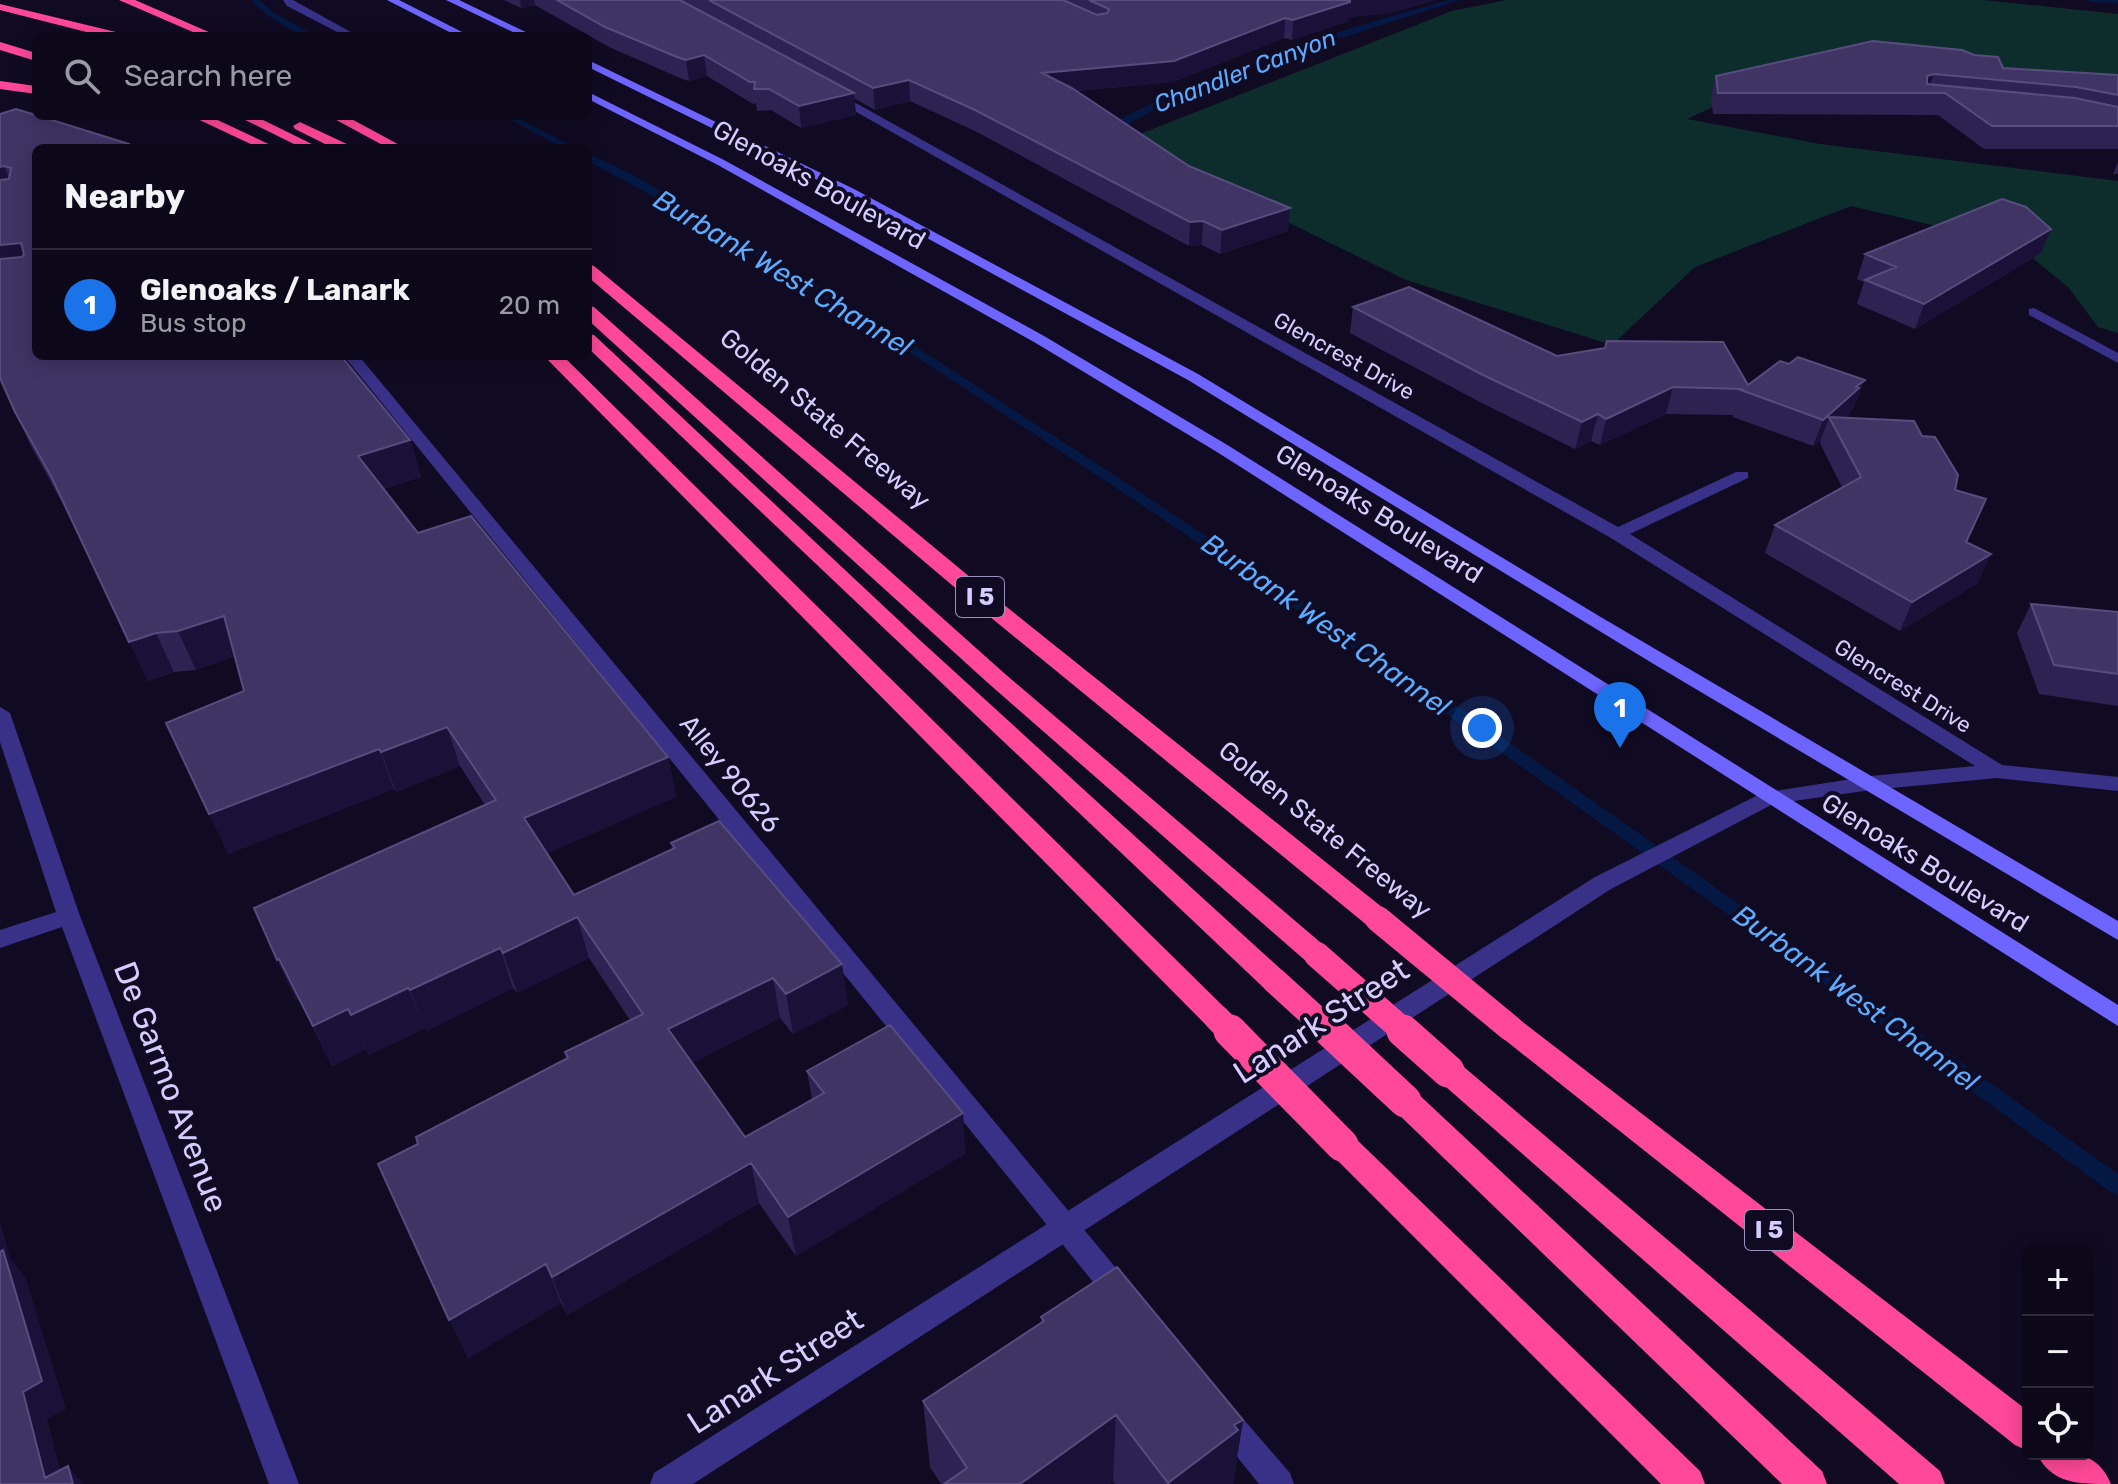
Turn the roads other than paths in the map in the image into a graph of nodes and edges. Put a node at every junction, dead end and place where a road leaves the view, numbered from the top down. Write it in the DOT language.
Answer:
graph roads {
  1 [pos="125,0"];
  2 [pos="288,0"];
  3 [pos="392,0"];
  4 [pos="451,0"];
  5 [pos="0,7"];
  6 [pos="100,32"];
  7 [pos="202,32"];
  8 [pos="344,32"];
  9 [pos="457,32"];
  10 [pos="520,32"];
  11 [pos="0,46"];
  12 [pos="32,56"];
  13 [pos="592,65"];
  14 [pos="0,85"];
  15 [pos="820,87"];
  16 [pos="32,89"];
  17 [pos="592,97"];
  18 [pos="207,120"];
  19 [pos="253,120"];
  20 [pos="284,120"];
  21 [pos="346,120"];
  22 [pos="261,144"];
  23 [pos="304,144"];
  24 [pos="336,144"];
  25 [pos="391,144"];
  26 [pos="592,272"];
  27 [pos="2034,312"];
  28 [pos="592,315"];
  29 [pos="592,343"];
  30 [pos="2118,359"];
  31 [pos="354,360"];
  32 [pos="557,360"];
  33 [pos="1742,475"];
  34 [pos="1617,534"];
  35 [pos="0,713"];
  36 [pos="1997,771"];
  37 [pos="1871,783"];
  38 [pos="2118,784"];
  39 [pos="1769,798"];
  40 [pos="69,916"];
  41 [pos="2118,932"];
  42 [pos="0,939"];
  43 [pos="2118,1017"];
  44 [pos="1065,1228"];
  45 [pos="1136,1313"];
  46 [pos="1208,1399"];
  47 [pos="2022,1428"];
  48 [pos="2063,1460"];
  49 [pos="284,1484"];
  50 [pos="665,1484"];
  51 [pos="1279,1484"];
  52 [pos="1687,1484"];
  53 [pos="1809,1484"];
  54 [pos="1927,1484"];
  55 [pos="2093,1484"];
  1 -- 7 [label="highway"];
  2 -- 8 [label="street"];
  3 -- 9 [label="main road"];
  4 -- 10 [label="main road"];
  5 -- 6 [label="highway"];
  11 -- 12 [label="highway"];
  13 -- 37 [label="main road, Glenoaks Boulevard"];
  14 -- 16 [label="highway"];
  15 -- 34 [label="street, Glencrest Drive"];
  17 -- 39 [label="main road, Glenoaks Boulevard"];
  18 -- 22 [label="highway"];
  19 -- 23 [label="highway"];
  20 -- 24 [label="highway"];
  21 -- 25 [label="highway"];
  26 -- 47 [label="highway, Golden State Freeway / I 5, bridge"];
  27 -- 30 [label="street"];
  28 -- 54 [label="highway, bridge"];
  29 -- 53 [label="highway, bridge"];
  31 -- 44 [label="street, Alley 90626"];
  32 -- 52 [label="highway, bridge"];
  33 -- 34 [label="street"];
  34 -- 36 [label="street, Glencrest Drive"];
  35 -- 40 [label="street, De Garmo Avenue"];
  36 -- 37 [label="street, Lanark Street"];
  36 -- 38 [label="street, Lanark Street"];
  37 -- 39 [label="street, Lanark Street"];
  37 -- 41 [label="main road, Glenoaks Boulevard"];
  39 -- 43 [label="main road, Glenoaks Boulevard"];
  39 -- 44 [label="street, Lanark Street"];
  40 -- 42 [label="street"];
  40 -- 49 [label="street, De Garmo Avenue"];
  44 -- 45 [label="street, Alley 90626"];
  44 -- 50 [label="street, Lanark Street"];
  46 -- 51 [label="street"];
  48 -- 55 [label="highway"];
}
